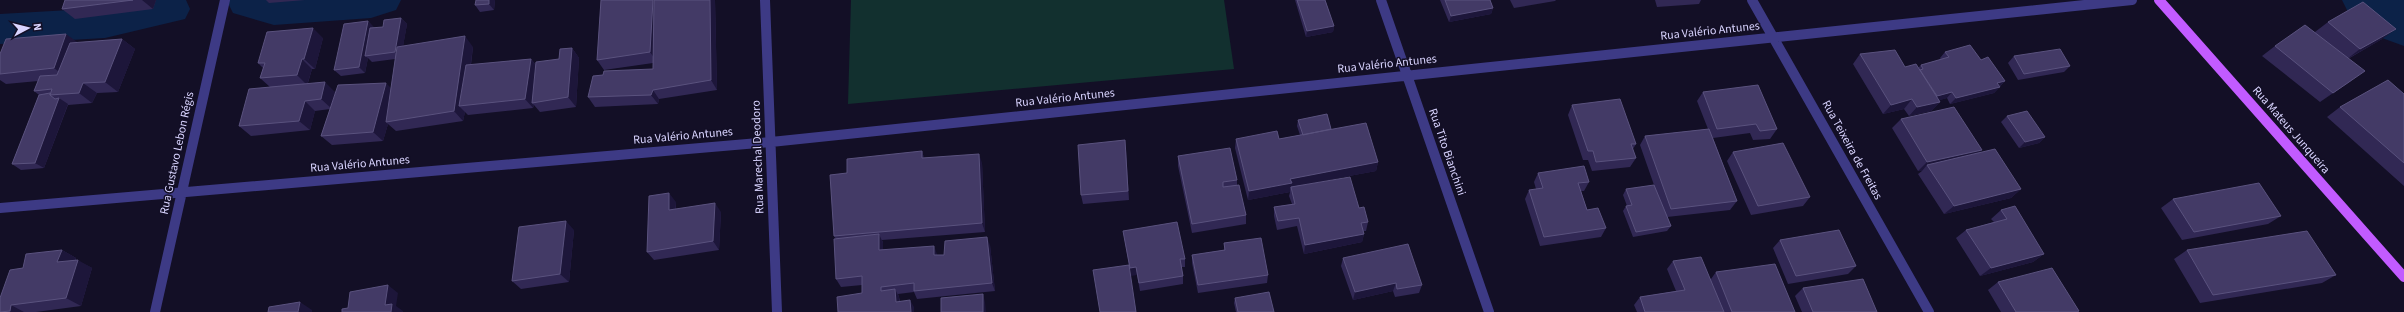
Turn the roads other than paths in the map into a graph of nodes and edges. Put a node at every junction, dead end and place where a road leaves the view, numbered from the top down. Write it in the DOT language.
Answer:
graph roads {
  1 [pos="225,0"];
  2 [pos="765,0"];
  3 [pos="1381,0"];
  4 [pos="1752,0"];
  5 [pos="2132,0"];
  6 [pos="2159,0"];
  7 [pos="1774,38"];
  8 [pos="1407,75"];
  9 [pos="771,142"];
  10 [pos="182,192"];
  11 [pos="0,208"];
  12 [pos="2404,276"];
  13 [pos="156,312"];
  14 [pos="777,312"];
  15 [pos="1489,312"];
  16 [pos="1929,312"];
  1 -- 10 [label="street, Rua Gustavo Lebon Régis"];
  2 -- 9 [label="street, Rua Marechal Deodoro"];
  3 -- 8 [label="street, Rua Tito Bianchini"];
  4 -- 7 [label="street, Rua Teixeira de Freitas"];
  5 -- 7 [label="street, Rua Valério Antunes"];
  6 -- 12 [label="main road, Rua Mateus Junqueira"];
  7 -- 8 [label="street, Rua Valério Antunes"];
  7 -- 16 [label="street, Rua Teixeira de Freitas"];
  8 -- 9 [label="street, Rua Valério Antunes"];
  8 -- 15 [label="street, Rua Tito Bianchini"];
  9 -- 10 [label="street, Rua Valério Antunes"];
  9 -- 14 [label="street, Rua Marechal Deodoro"];
  10 -- 11 [label="street, Rua Valério Antunes"];
  10 -- 13 [label="street, Rua Gustavo Lebon Régis"];
}
